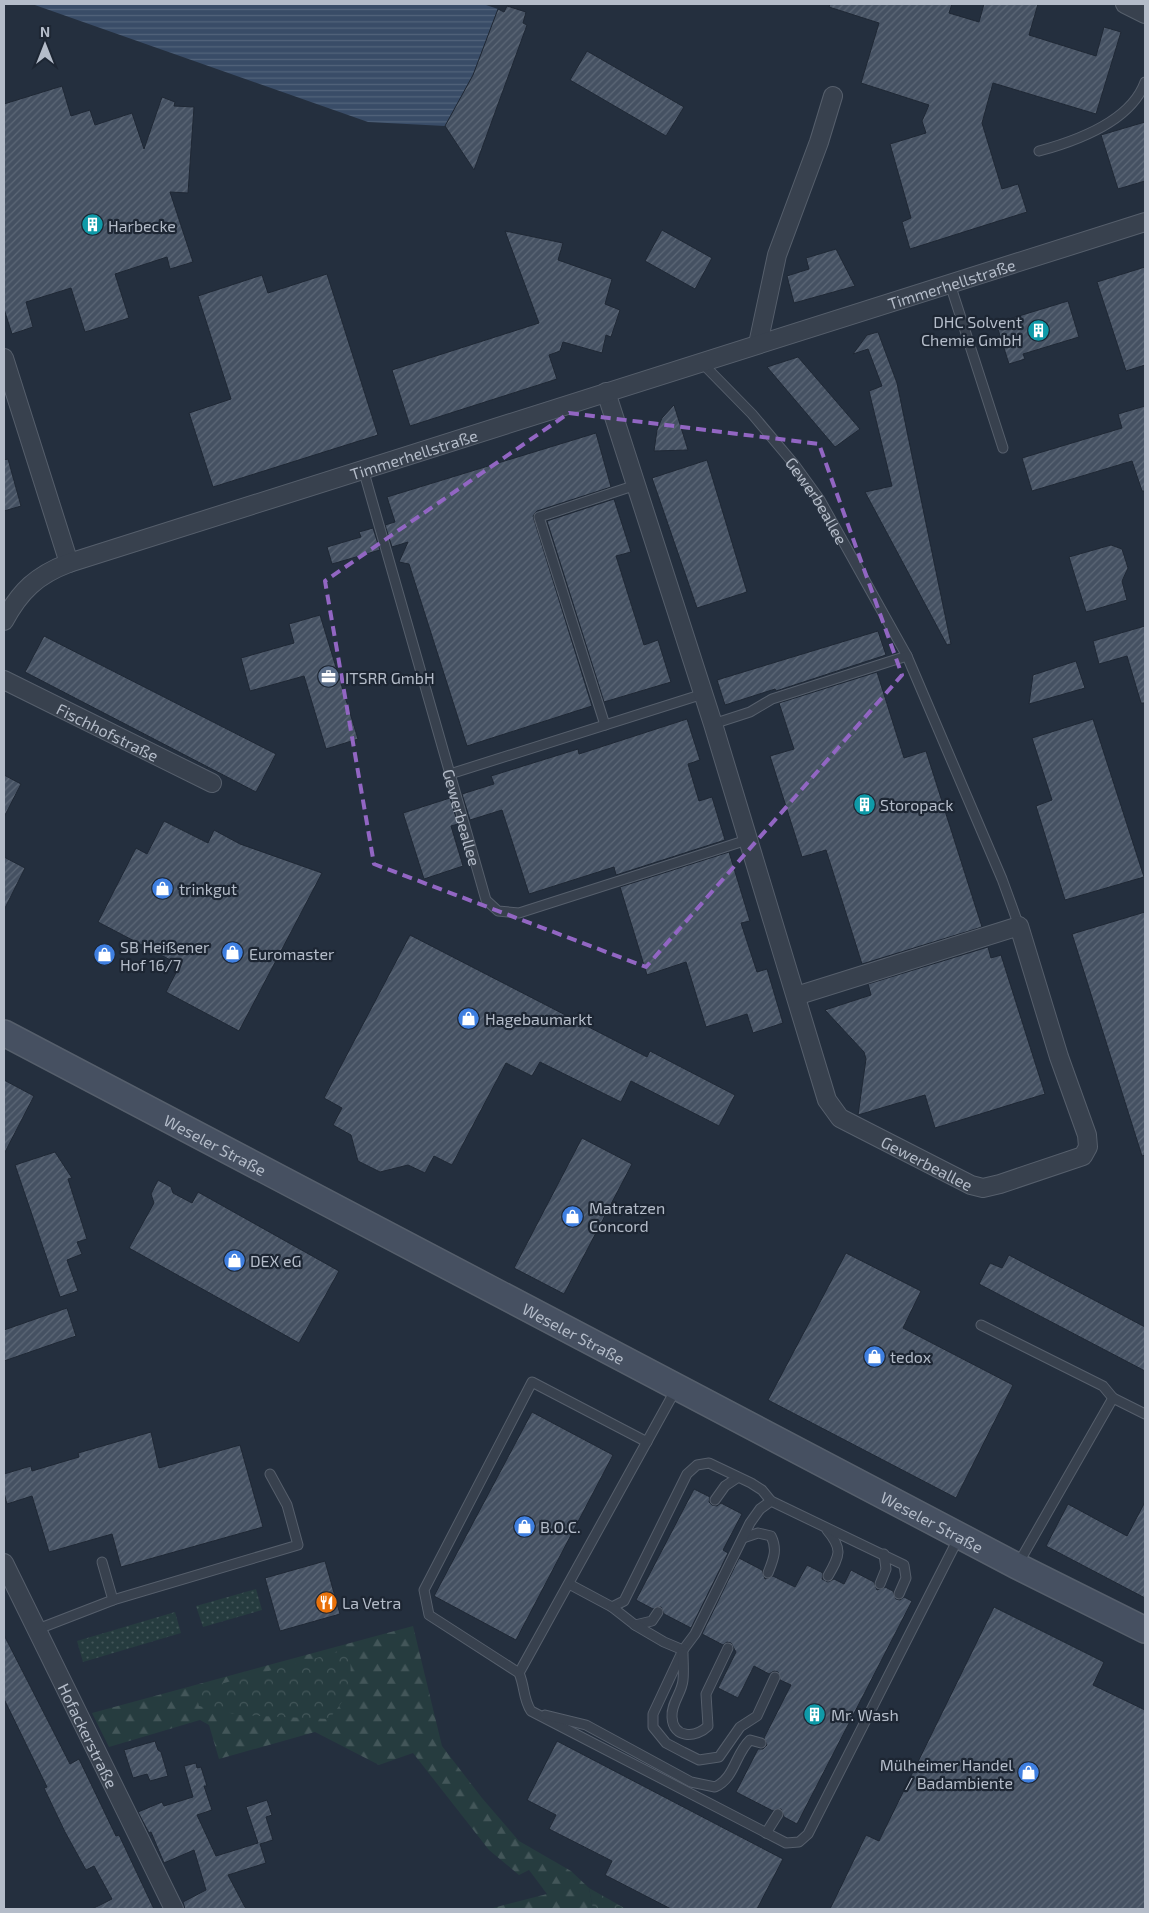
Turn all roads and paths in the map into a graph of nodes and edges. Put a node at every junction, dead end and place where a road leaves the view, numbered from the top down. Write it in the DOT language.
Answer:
graph roads {
  1 [pos="1126,4"];
  2 [pos="1145,14"];
  3 [pos="1145,82"];
  4 [pos="833,96"];
  5 [pos="1039,151"];
  6 [pos="1145,222"];
  7 [pos="950,284"];
  8 [pos="758,344"];
  9 [pos="4,358"];
  10 [pos="702,363"];
  11 [pos="606,392"];
  12 [pos="1003,448"];
  13 [pos="363,469"];
  14 [pos="636,485"];
  15 [pos="69,563"];
  16 [pos="4,621"];
  17 [pos="906,656"];
  18 [pos="4,680"];
  19 [pos="704,694"];
  20 [pos="713,724"];
  21 [pos="605,725"];
  22 [pos="450,774"];
  23 [pos="212,783"];
  24 [pos="747,840"];
  25 [pos="1019,926"];
  26 [pos="796,996"];
  27 [pos="4,1032"];
  28 [pos="981,1325"];
  29 [pos="677,1386"];
  30 [pos="1113,1398"];
  31 [pos="1145,1414"];
  32 [pos="646,1442"];
  33 [pos="270,1474"];
  34 [pos="737,1478"];
  35 [pos="715,1500"];
  36 [pos="771,1501"];
  37 [pos="827,1529"];
  38 [pos="960,1536"];
  39 [pos="743,1538"];
  40 [pos="884,1554"];
  41 [pos="4,1562"];
  42 [pos="102,1562"];
  43 [pos="1017,1566"];
  44 [pos="768,1573"];
  45 [pos="828,1576"];
  46 [pos="569,1584"];
  47 [pos="880,1584"];
  48 [pos="899,1594"];
  49 [pos="113,1600"];
  50 [pos="612,1607"];
  51 [pos="658,1612"];
  52 [pos="635,1625"];
  53 [pos="38,1629"];
  54 [pos="1145,1630"];
  55 [pos="728,1648"];
  56 [pos="683,1650"];
  57 [pos="519,1674"];
  58 [pos="775,1677"];
  59 [pos="530,1711"];
  60 [pos="761,1742"];
  61 [pos="778,1814"];
  62 [pos="766,1833"];
  63 [pos="174,1909"];
  1 -- 2 [label="street"];
  3 -- 5 [label="lane"];
  4 -- 8 [label="street"];
  6 -- 7 [label="street, Timmerhellstraße"];
  7 -- 8 [label="street, Timmerhellstraße"];
  7 -- 12 [label="lane"];
  8 -- 10 [label="street, Timmerhellstraße"];
  9 -- 15 [label="street"];
  10 -- 11 [label="street, Timmerhellstraße"];
  10 -- 17 [label="lane, Gewerbeallee"];
  11 -- 13 [label="street, Timmerhellstraße"];
  11 -- 14 [label="street, Gewerbeallee"];
  13 -- 15 [label="street, Timmerhellstraße"];
  13 -- 22 [label="lane, Gewerbeallee"];
  14 -- 19 [label="street, Gewerbeallee"];
  14 -- 21 [label="lane"];
  15 -- 16 [label="street, Timmerhellstraße"];
  17 -- 20 [label="lane"];
  17 -- 25 [label="lane, Gewerbeallee"];
  18 -- 23 [label="street, Fischhofstraße"];
  19 -- 20 [label="street, Gewerbeallee"];
  19 -- 21 [label="lane"];
  20 -- 24 [label="street, Gewerbeallee"];
  21 -- 22 [label="lane"];
  22 -- 24 [label="lane, Gewerbeallee"];
  24 -- 26 [label="street, Gewerbeallee"];
  25 -- 26 [label="street"];
  25 -- 26 [label="street, Gewerbeallee"];
  27 -- 29 [label="main road, Weseler Straße"];
  28 -- 30 [label="lane"];
  29 -- 32 [label="lane"];
  29 -- 38 [label="main road, Weseler Straße"];
  30 -- 31 [label="lane"];
  30 -- 43 [label="lane"];
  32 -- 46 [label="lane"];
  32 -- 57 [label="lane"];
  33 -- 49 [label="lane"];
  34 -- 35 [label="lane"];
  34 -- 36 [label="lane"];
  34 -- 50 [label="lane"];
  36 -- 37 [label="lane"];
  36 -- 39 [label="lane"];
  37 -- 40 [label="lane"];
  37 -- 45 [label="lane"];
  38 -- 43 [label="main road, Weseler Straße"];
  38 -- 62 [label="lane"];
  39 -- 44 [label="lane"];
  39 -- 56 [label="lane"];
  40 -- 47 [label="lane"];
  40 -- 48 [label="lane"];
  41 -- 53 [label="street, Hofackerstraße"];
  42 -- 49 [label="lane"];
  43 -- 54 [label="main road, Weseler Straße"];
  46 -- 50 [label="lane"];
  46 -- 57 [label="lane"];
  49 -- 53 [label="lane"];
  50 -- 52 [label="lane"];
  51 -- 52 [label="lane"];
  52 -- 56 [label="lane"];
  53 -- 63 [label="street, Hofackerstraße"];
  55 -- 56 [label="lane"];
  56 -- 58 [label="lane"];
  57 -- 59 [label="lane"];
  59 -- 60 [label="lane"];
  59 -- 62 [label="lane"];
  61 -- 62 [label="lane"];
}
